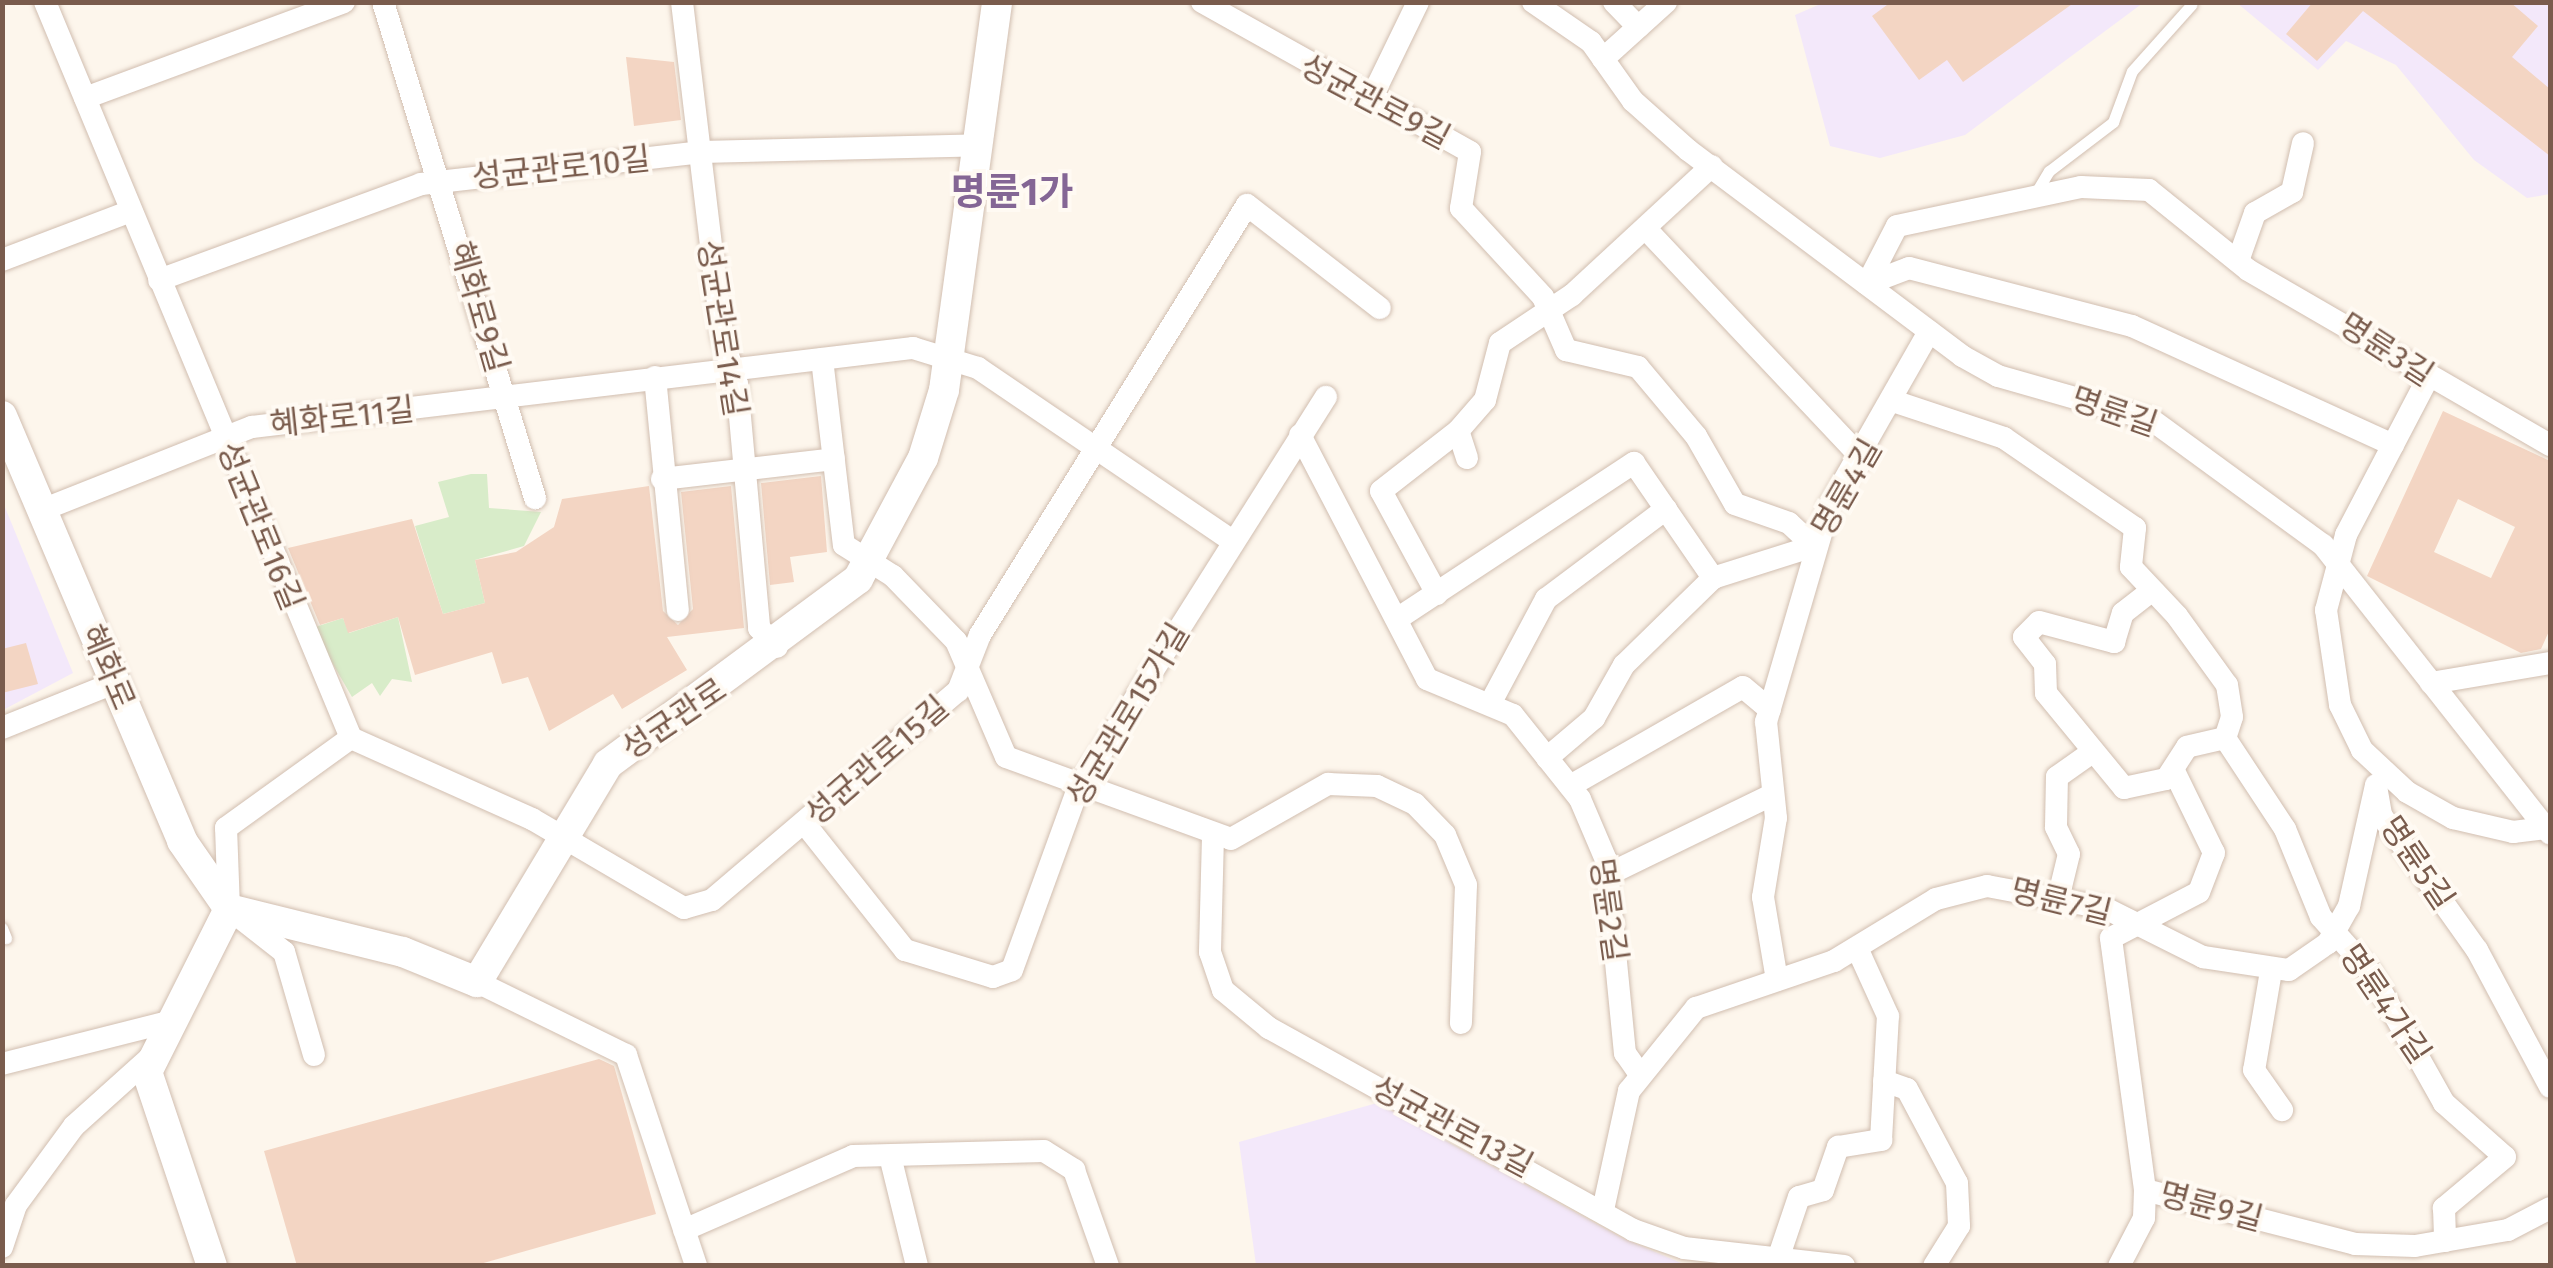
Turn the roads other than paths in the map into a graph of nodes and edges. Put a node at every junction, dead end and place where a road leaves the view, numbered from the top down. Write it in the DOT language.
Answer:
graph roads {
  1 [pos="45,2"];
  2 [pos="344,2"];
  3 [pos="383,2"];
  4 [pos="682,2"];
  5 [pos="997,2"];
  6 [pos="1202,2"];
  7 [pos="1418,2"];
  8 [pos="1534,2"];
  9 [pos="1614,2"];
  10 [pos="1666,2"];
  11 [pos="2191,5"];
  12 [pos="1638,27"];
  13 [pos="1603,59"];
  14 [pos="85,98"];
  15 [pos="1370,101"];
  16 [pos="2303,144"];
  17 [pos="980,145"];
  18 [pos="702,152"];
  19 [pos="1712,166"];
  20 [pos="443,182"];
  21 [pos="2034,195"];
  22 [pos="131,211"];
  23 [pos="1646,229"];
  24 [pos="2,260"];
  25 [pos="2238,262"];
  26 [pos="159,280"];
  27 [pos="1868,284"];
  28 [pos="1380,308"];
  29 [pos="1546,313"];
  30 [pos="1929,332"];
  31 [pos="950,357"];
  32 [pos="822,359"];
  33 [pos="732,370"];
  34 [pos="2429,376"];
  35 [pos="656,377"];
  36 [pos="1326,397"];
  37 [pos="505,398"];
  38 [pos="1893,401"];
  39 [pos="2,416"];
  40 [pos="1458,430"];
  41 [pos="1300,434"];
  42 [pos="2545,435"];
  43 [pos="224,436"];
  44 [pos="2393,446"];
  45 [pos="1098,448"];
  46 [pos="1467,458"];
  47 [pos="834,459"];
  48 [pos="1863,459"];
  49 [pos="739,470"];
  50 [pos="662,479"];
  51 [pos="534,498"];
  52 [pos="42,510"];
  53 [pos="1666,510"];
  54 [pos="1234,541"];
  55 [pos="1814,546"];
  56 [pos="868,562"];
  57 [pos="2343,570"];
  58 [pos="1712,578"];
  59 [pos="2151,590"];
  60 [pos="1437,594"];
  61 [pos="678,610"];
  62 [pos="1397,619"];
  63 [pos="777,647"];
  64 [pos="2550,663"];
  65 [pos="967,673"];
  66 [pos="114,683"];
  67 [pos="2431,684"];
  68 [pos="1491,702"];
  69 [pos="1770,710"];
  70 [pos="2,728"];
  71 [pos="351,738"];
  72 [pos="2224,738"];
  73 [pos="2090,753"];
  74 [pos="1547,758"];
  75 [pos="2174,771"];
  76 [pos="2378,776"];
  77 [pos="1570,786"];
  78 [pos="1078,790"];
  79 [pos="1772,795"];
  80 [pos="805,824"];
  81 [pos="2549,830"];
  82 [pos="1213,836"];
  83 [pos="560,838"];
  84 [pos="1609,874"];
  85 [pos="2059,895"];
  86 [pos="229,909"];
  87 [pos="2136,923"];
  88 [pos="2335,931"];
  89 [pos="1857,948"];
  90 [pos="2270,970"];
  91 [pos="1776,980"];
  92 [pos="477,982"];
  93 [pos="176,1020"];
  94 [pos="1461,1023"];
  95 [pos="161,1047"];
  96 [pos="314,1055"];
  97 [pos="2,1064"];
  98 [pos="1639,1072"];
  99 [pos="1884,1081"];
  100 [pos="2550,1087"];
  101 [pos="2282,1110"];
  102 [pos="890,1156"];
  103 [pos="2145,1190"];
  104 [pos="2550,1208"];
  105 [pos="1604,1210"];
  106 [pos="684,1230"];
  107 [pos="2444,1241"];
  108 [pos="2,1248"];
  109 [pos="1780,1253"];
  110 [pos="212,1266"];
  111 [pos="696,1266"];
  112 [pos="917,1266"];
  113 [pos="1108,1266"];
  114 [pos="1844,1266"];
  115 [pos="1934,1266"];
  116 [pos="2119,1266"];
  1 -- 14 [label="street, 성균관로16길"];
  2 -- 14 [label="street"];
  3 -- 20 [label="street, 혜화로9길"];
  4 -- 18 [label="street, 성균관로14길"];
  5 -- 17 [label="street, 성균관로"];
  6 -- 15 [label="street, 성균관로9길"];
  7 -- 15 [label="street"];
  8 -- 13 [label="street, 명륜길"];
  9 -- 12 [label="street"];
  10 -- 12 [label="street"];
  11 -- 21 [label="lane"];
  12 -- 13 [label="street"];
  13 -- 19 [label="street, 명륜길"];
  14 -- 22 [label="street, 성균관로16길"];
  15 -- 29 [label="street, 성균관로9길"];
  16 -- 25 [label="street"];
  17 -- 18 [label="street, 성균관로10길"];
  17 -- 31 [label="street, 성균관로"];
  18 -- 20 [label="street, 성균관로10길"];
  18 -- 33 [label="street, 성균관로14길"];
  19 -- 23 [label="street"];
  19 -- 27 [label="street, 명륜길"];
  20 -- 26 [label="street, 성균관로10길"];
  20 -- 37 [label="street, 혜화로9길"];
  21 -- 25 [label="street, 명륜3길"];
  21 -- 27 [label="street, 명륜3길"];
  22 -- 24 [label="street"];
  22 -- 26 [label="street, 성균관로16길"];
  23 -- 29 [label="street"];
  23 -- 48 [label="street"];
  25 -- 34 [label="street, 명륜3길"];
  26 -- 43 [label="street, 성균관로16길"];
  27 -- 30 [label="street, 명륜길"];
  27 -- 44 [label="street"];
  28 -- 45 [label="street, 성균관로15길"];
  29 -- 40 [label="street"];
  29 -- 55 [label="street, 성균관로9길"];
  30 -- 38 [label="street, 명륜4길"];
  30 -- 57 [label="street, 명륜길"];
  31 -- 32 [label="street, 혜화로11길"];
  31 -- 45 [label="street"];
  31 -- 56 [label="street, 성균관로"];
  32 -- 33 [label="street, 혜화로11길"];
  32 -- 47 [label="street"];
  33 -- 35 [label="street, 혜화로11길"];
  33 -- 49 [label="street, 성균관로14길"];
  34 -- 42 [label="street, 명륜3길"];
  34 -- 44 [label="street"];
  35 -- 37 [label="street, 혜화로11길"];
  35 -- 50 [label="street"];
  36 -- 41 [label="street, 성균관로15가길"];
  37 -- 43 [label="street, 혜화로11길"];
  37 -- 51 [label="street, 혜화로9길"];
  38 -- 48 [label="street, 명륜4길"];
  38 -- 59 [label="street"];
  39 -- 52 [label="street, 혜화로"];
  40 -- 46 [label="street"];
  40 -- 60 [label="street"];
  41 -- 54 [label="street, 성균관로15가길"];
  41 -- 62 [label="street, 명륜2길"];
  43 -- 52 [label="street, 혜화로11길"];
  43 -- 71 [label="street, 성균관로16길"];
  44 -- 57 [label="street"];
  45 -- 54 [label="street"];
  45 -- 65 [label="street, 성균관로15길"];
  47 -- 49 [label="street"];
  47 -- 56 [label="street"];
  48 -- 55 [label="street, 명륜4길"];
  49 -- 50 [label="street"];
  49 -- 63 [label="street, 성균관로14길"];
  50 -- 61 [label="street"];
  52 -- 66 [label="street, 혜화로"];
  53 -- 58 [label="street"];
  53 -- 60 [label="street"];
  53 -- 68 [label="street"];
  54 -- 78 [label="street, 성균관로15가길"];
  55 -- 58 [label="street"];
  55 -- 69 [label="street, 명륜4길"];
  56 -- 63 [label="street, 성균관로"];
  56 -- 65 [label="street"];
  57 -- 67 [label="street, 명륜길"];
  57 -- 76 [label="street, 명륜5길"];
  58 -- 74 [label="street"];
  59 -- 72 [label="street"];
  59 -- 73 [label="street"];
  60 -- 62 [label="street"];
  62 -- 68 [label="street, 명륜2길"];
  63 -- 83 [label="street, 성균관로"];
  64 -- 67 [label="street"];
  65 -- 78 [label="street"];
  65 -- 80 [label="street, 성균관로15길"];
  66 -- 70 [label="street"];
  66 -- 86 [label="street, 혜화로"];
  67 -- 81 [label="street, 명륜길"];
  68 -- 74 [label="street, 명륜2길"];
  69 -- 77 [label="street"];
  69 -- 79 [label="street, 명륜4길"];
  71 -- 83 [label="street"];
  71 -- 86 [label="street"];
  72 -- 75 [label="street"];
  72 -- 88 [label="street, 명륜4가길"];
  73 -- 75 [label="street"];
  73 -- 85 [label="street"];
  74 -- 77 [label="street, 명륜2길"];
  75 -- 87 [label="street"];
  76 -- 81 [label="street"];
  76 -- 88 [label="street"];
  76 -- 100 [label="street, 명륜5길"];
  77 -- 84 [label="street, 명륜2길"];
  78 -- 80 [label="street, 성균관로15가길"];
  78 -- 82 [label="street"];
  79 -- 84 [label="street"];
  79 -- 91 [label="street, 명륜4길"];
  80 -- 83 [label="street, 성균관로15길"];
  82 -- 94 [label="street"];
  82 -- 105 [label="street, 성균관로13길"];
  83 -- 92 [label="street, 성균관로"];
  84 -- 98 [label="street, 명륜2길"];
  85 -- 87 [label="street, 명륜7길"];
  85 -- 89 [label="street, 명륜7길"];
  86 -- 92 [label="street"];
  86 -- 93 [label="street"];
  86 -- 96 [label="street"];
  87 -- 90 [label="street, 명륜7길"];
  87 -- 103 [label="street, 명륜9길"];
  88 -- 90 [label="street"];
  88 -- 107 [label="street, 명륜4가길"];
  89 -- 91 [label="street, 명륜7길"];
  89 -- 99 [label="street"];
  90 -- 101 [label="street"];
  91 -- 98 [label="street, 명륜7길"];
  92 -- 106 [label="street"];
  93 -- 95 [label="street"];
  93 -- 97 [label="street"];
  95 -- 108 [label="street"];
  95 -- 110 [label="street"];
  98 -- 105 [label="street, 명륜7길"];
  99 -- 109 [label="street"];
  99 -- 115 [label="street"];
  102 -- 106 [label="street"];
  102 -- 112 [label="street"];
  102 -- 113 [label="street"];
  103 -- 107 [label="street, 명륜9길"];
  103 -- 116 [label="street"];
  104 -- 107 [label="street, 명륜9길"];
  105 -- 109 [label="street, 성균관로13길"];
  106 -- 111 [label="street"];
  109 -- 114 [label="street, 성균관로13길"];
}
